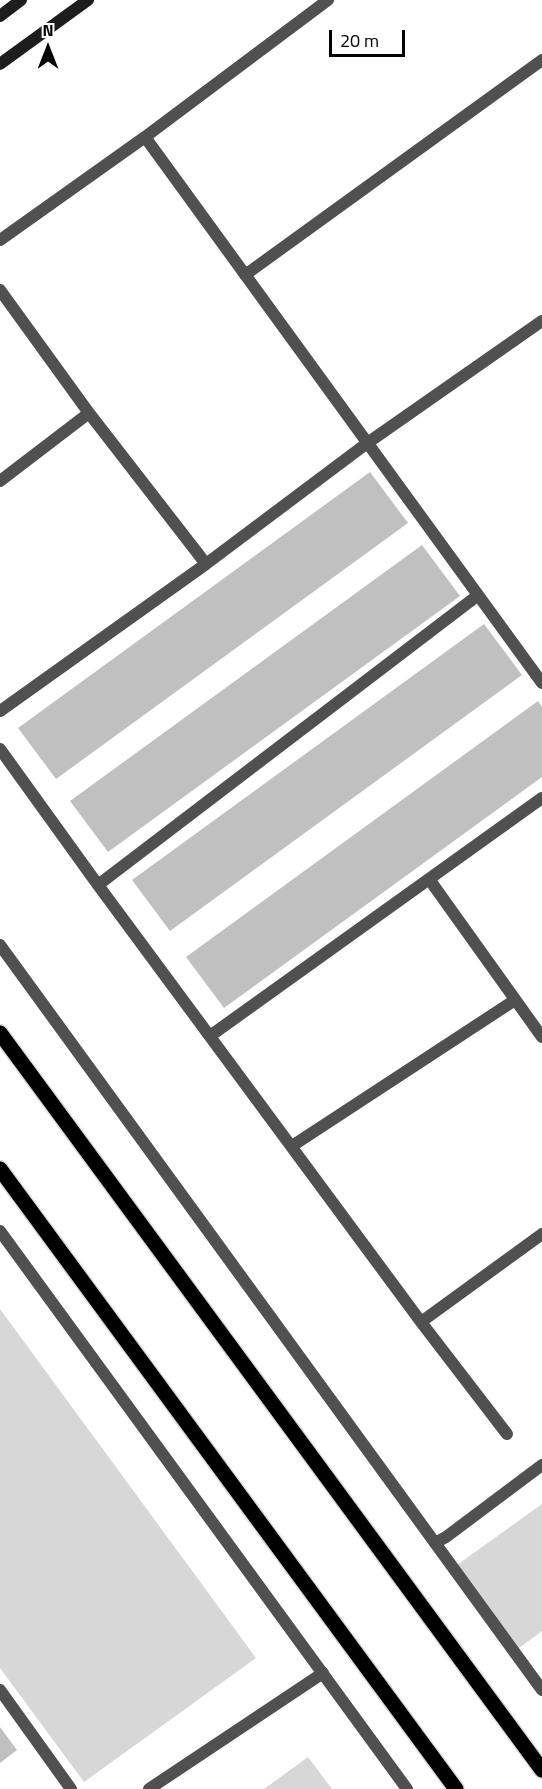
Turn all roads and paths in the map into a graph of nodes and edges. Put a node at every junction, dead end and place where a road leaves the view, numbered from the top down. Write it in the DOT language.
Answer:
graph roads {
  1 [pos="21,0"];
  2 [pos="88,0"];
  3 [pos="328,0"];
  4 [pos="0,16"];
  5 [pos="542,60"];
  6 [pos="0,64"];
  7 [pos="145,137"];
  8 [pos="0,240"];
  9 [pos="245,275"];
  10 [pos="0,290"];
  11 [pos="542,321"];
  12 [pos="89,413"];
  13 [pos="366,444"];
  14 [pos="0,481"];
  15 [pos="206,564"];
  16 [pos="477,596"];
  17 [pos="542,683"];
  18 [pos="0,711"];
  19 [pos="0,749"];
  20 [pos="542,798"];
  21 [pos="429,879"];
  22 [pos="98,885"];
  23 [pos="0,945"];
  24 [pos="516,1000"];
  25 [pos="0,1033"];
  26 [pos="210,1036"];
  27 [pos="542,1037"];
  28 [pos="292,1146"];
  29 [pos="0,1169"];
  30 [pos="0,1231"];
  31 [pos="542,1234"];
  32 [pos="421,1322"];
  33 [pos="507,1434"];
  34 [pos="542,1465"];
  35 [pos="435,1543"];
  36 [pos="322,1673"];
  37 [pos="0,1690"];
  38 [pos="542,1690"];
  39 [pos="542,1770"];
  40 [pos="71,1789"];
  41 [pos="149,1789"];
  42 [pos="407,1789"];
  43 [pos="456,1789"];
  1 -- 4 [label="main road"];
  2 -- 6 [label="main road"];
  3 -- 7 [label="street"];
  5 -- 9 [label="street"];
  7 -- 8 [label="street"];
  7 -- 9 [label="street"];
  9 -- 13 [label="street"];
  10 -- 12 [label="street"];
  11 -- 13 [label="street"];
  12 -- 14 [label="street"];
  12 -- 15 [label="street"];
  13 -- 15 [label="street"];
  13 -- 16 [label="street"];
  15 -- 18 [label="street"];
  16 -- 17 [label="street"];
  16 -- 22 [label="street"];
  19 -- 22 [label="street"];
  20 -- 21 [label="street"];
  21 -- 24 [label="street"];
  21 -- 26 [label="street"];
  22 -- 26 [label="street"];
  23 -- 35 [label="street"];
  24 -- 27 [label="street"];
  24 -- 28 [label="street"];
  25 -- 39 [label="main road"];
  26 -- 28 [label="street"];
  28 -- 32 [label="street"];
  29 -- 43 [label="main road"];
  30 -- 36 [label="street"];
  31 -- 32 [label="street"];
  32 -- 33 [label="street"];
  34 -- 35 [label="street"];
  35 -- 38 [label="street"];
  36 -- 41 [label="street"];
  36 -- 42 [label="street"];
  37 -- 40 [label="street"];
}
